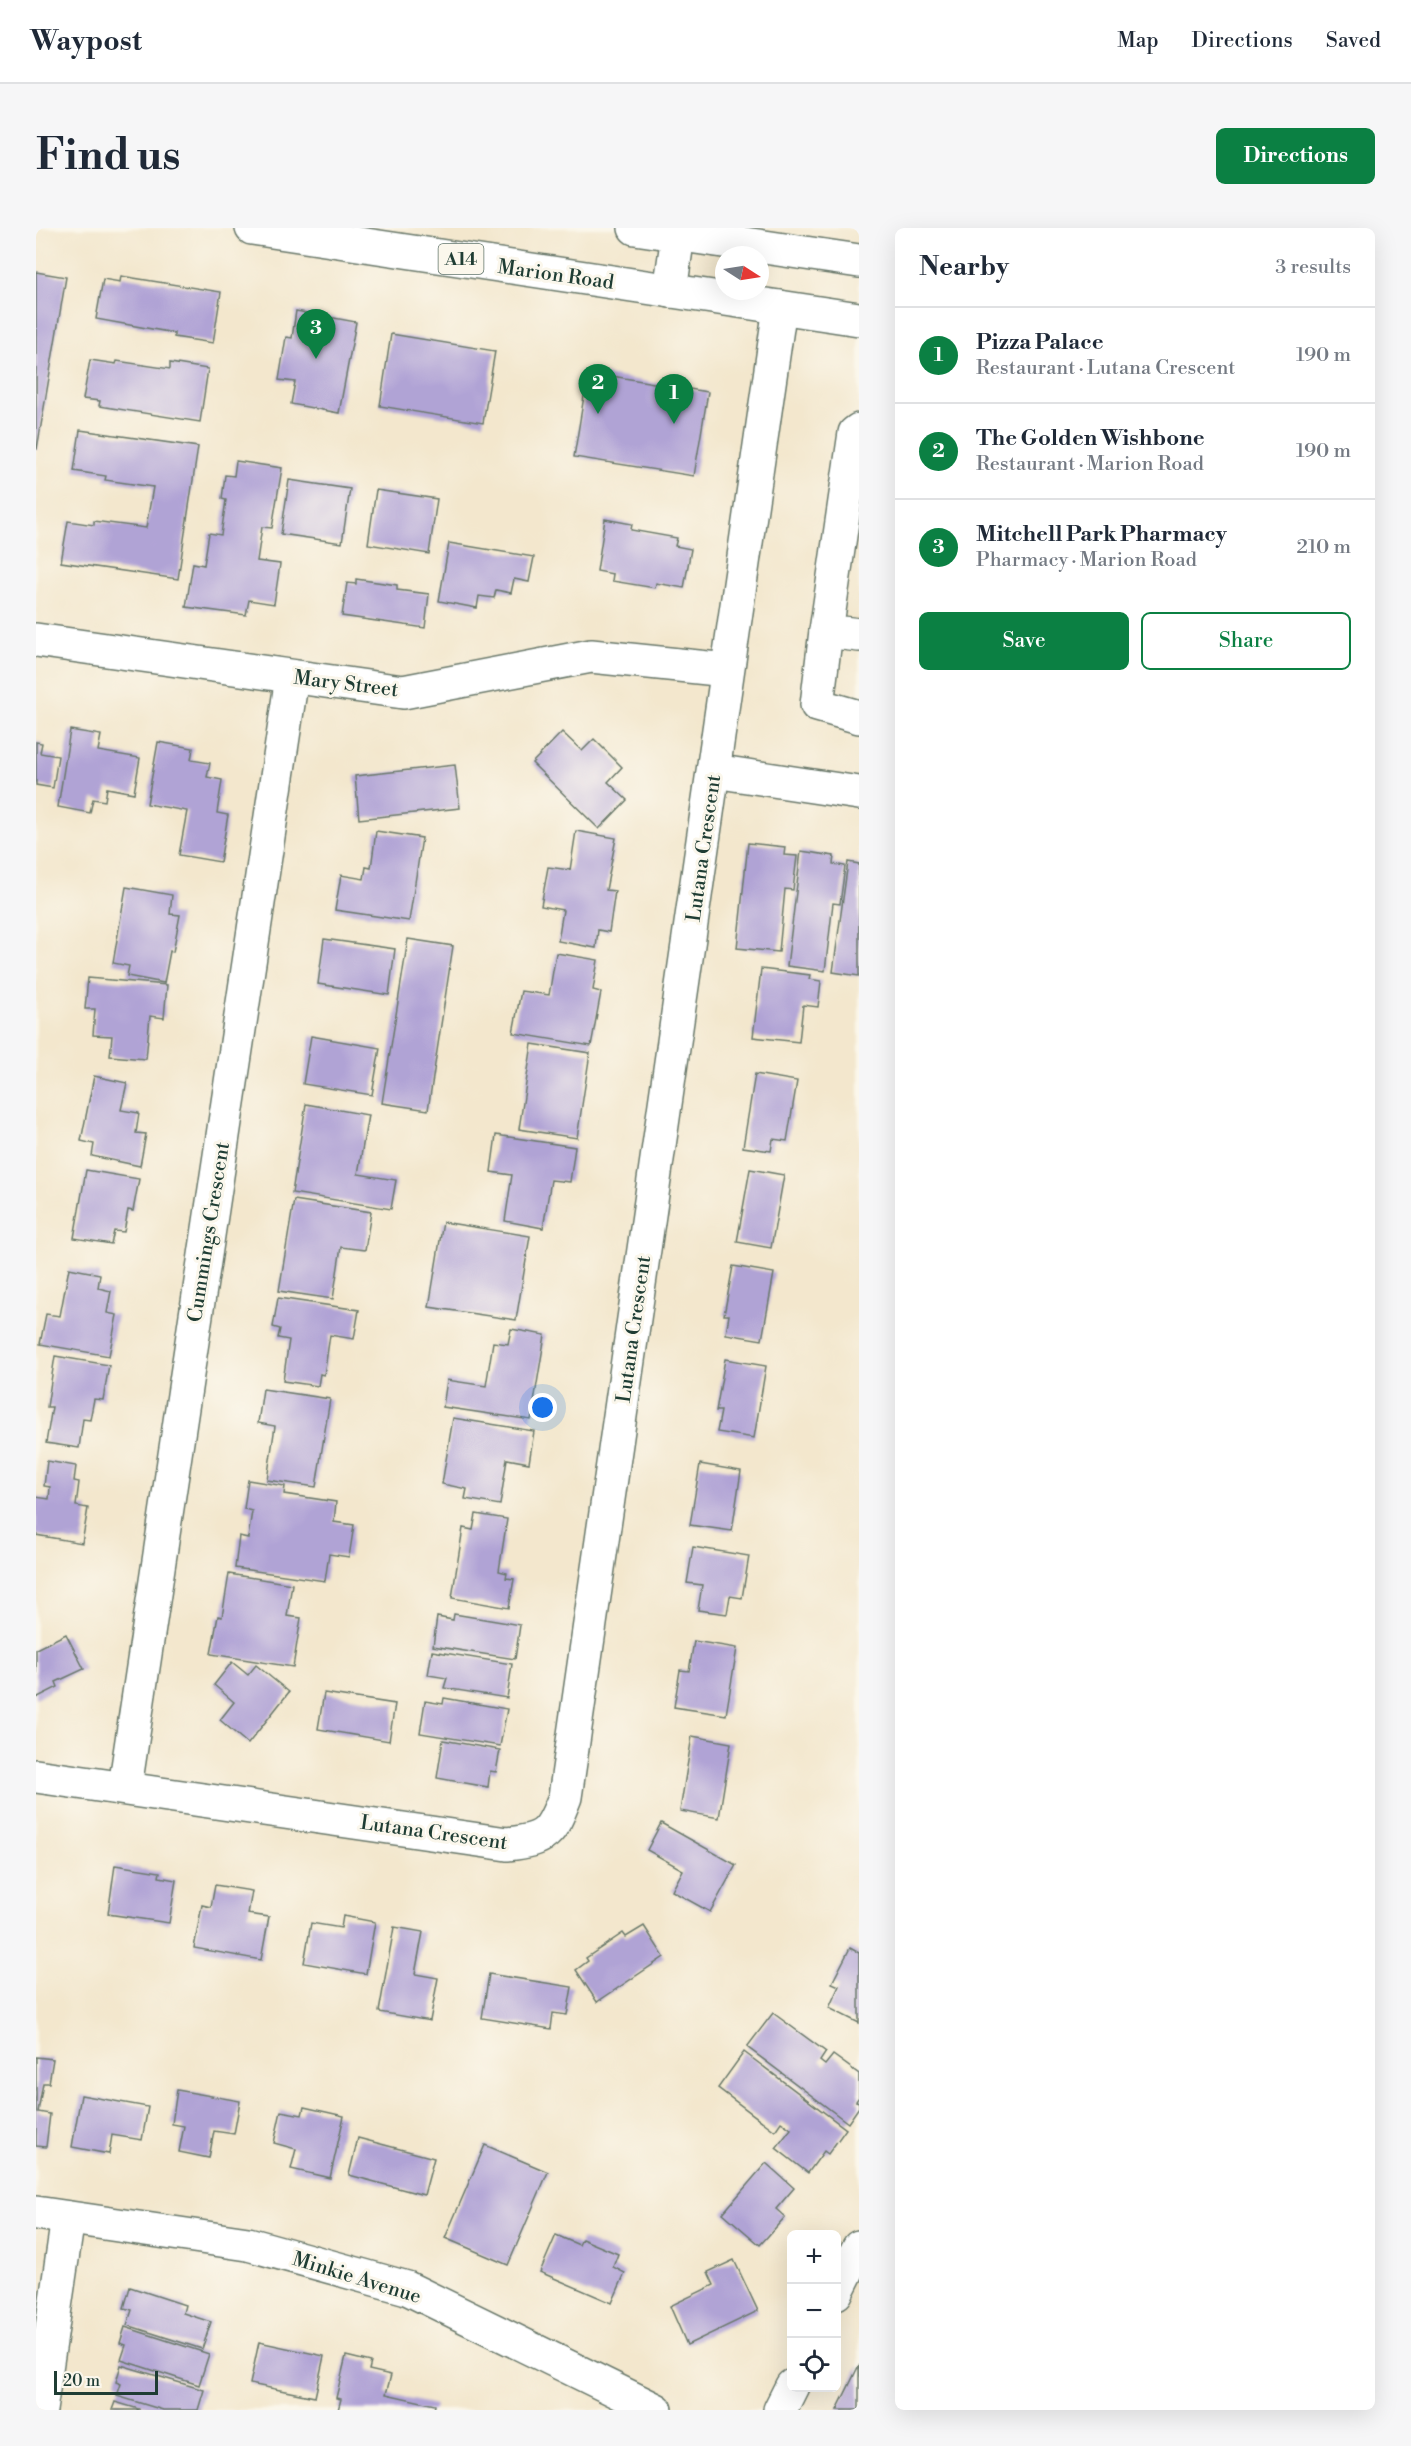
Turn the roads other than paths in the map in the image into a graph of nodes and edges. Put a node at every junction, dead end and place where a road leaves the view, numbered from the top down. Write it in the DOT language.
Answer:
graph roads {
  1 [pos="252,228"];
  2 [pos="635,228"];
  3 [pos="679,231"];
  4 [pos="859,261"];
  5 [pos="670,291"];
  6 [pos="780,307"];
  7 [pos="859,319"];
  8 [pos="859,430"];
  9 [pos="826,631"];
  10 [pos="859,635"];
  11 [pos="36,640"];
  12 [pos="727,670"];
  13 [pos="292,677"];
  14 [pos="859,717"];
  15 [pos="714,771"];
  16 [pos="859,793"];
  17 [pos="36,1776"];
  18 [pos="124,1787"];
  19 [pos="36,2213"];
  20 [pos="68,2218"];
  21 [pos="858,2253"];
  22 [pos="841,2285"];
  23 [pos="789,2392"];
  24 [pos="40,2410"];
  25 [pos="656,2410"];
  26 [pos="780,2410"];
  1 -- 5 [label="street, Marion Road / A14"];
  2 -- 3 [label="street"];
  3 -- 4 [label="street"];
  3 -- 5 [label="street"];
  5 -- 6 [label="street, Marion Road / A14"];
  6 -- 7 [label="street, Marion Road / A14"];
  6 -- 12 [label="street, Lutana Crescent"];
  8 -- 9 [label="street"];
  9 -- 10 [label="street"];
  9 -- 14 [label="street"];
  11 -- 13 [label="street, Mary Street"];
  12 -- 13 [label="street, Mary Street"];
  12 -- 15 [label="street, Lutana Crescent"];
  13 -- 18 [label="street, Cummings Crescent"];
  15 -- 16 [label="street"];
  15 -- 18 [label="street, Lutana Crescent"];
  17 -- 18 [label="street, Lutana Crescent"];
  19 -- 20 [label="street, Minkie Avenue"];
  20 -- 24 [label="street"];
  20 -- 25 [label="street, Minkie Avenue"];
  21 -- 22 [label="street"];
  23 -- 26 [label="street"];
}
